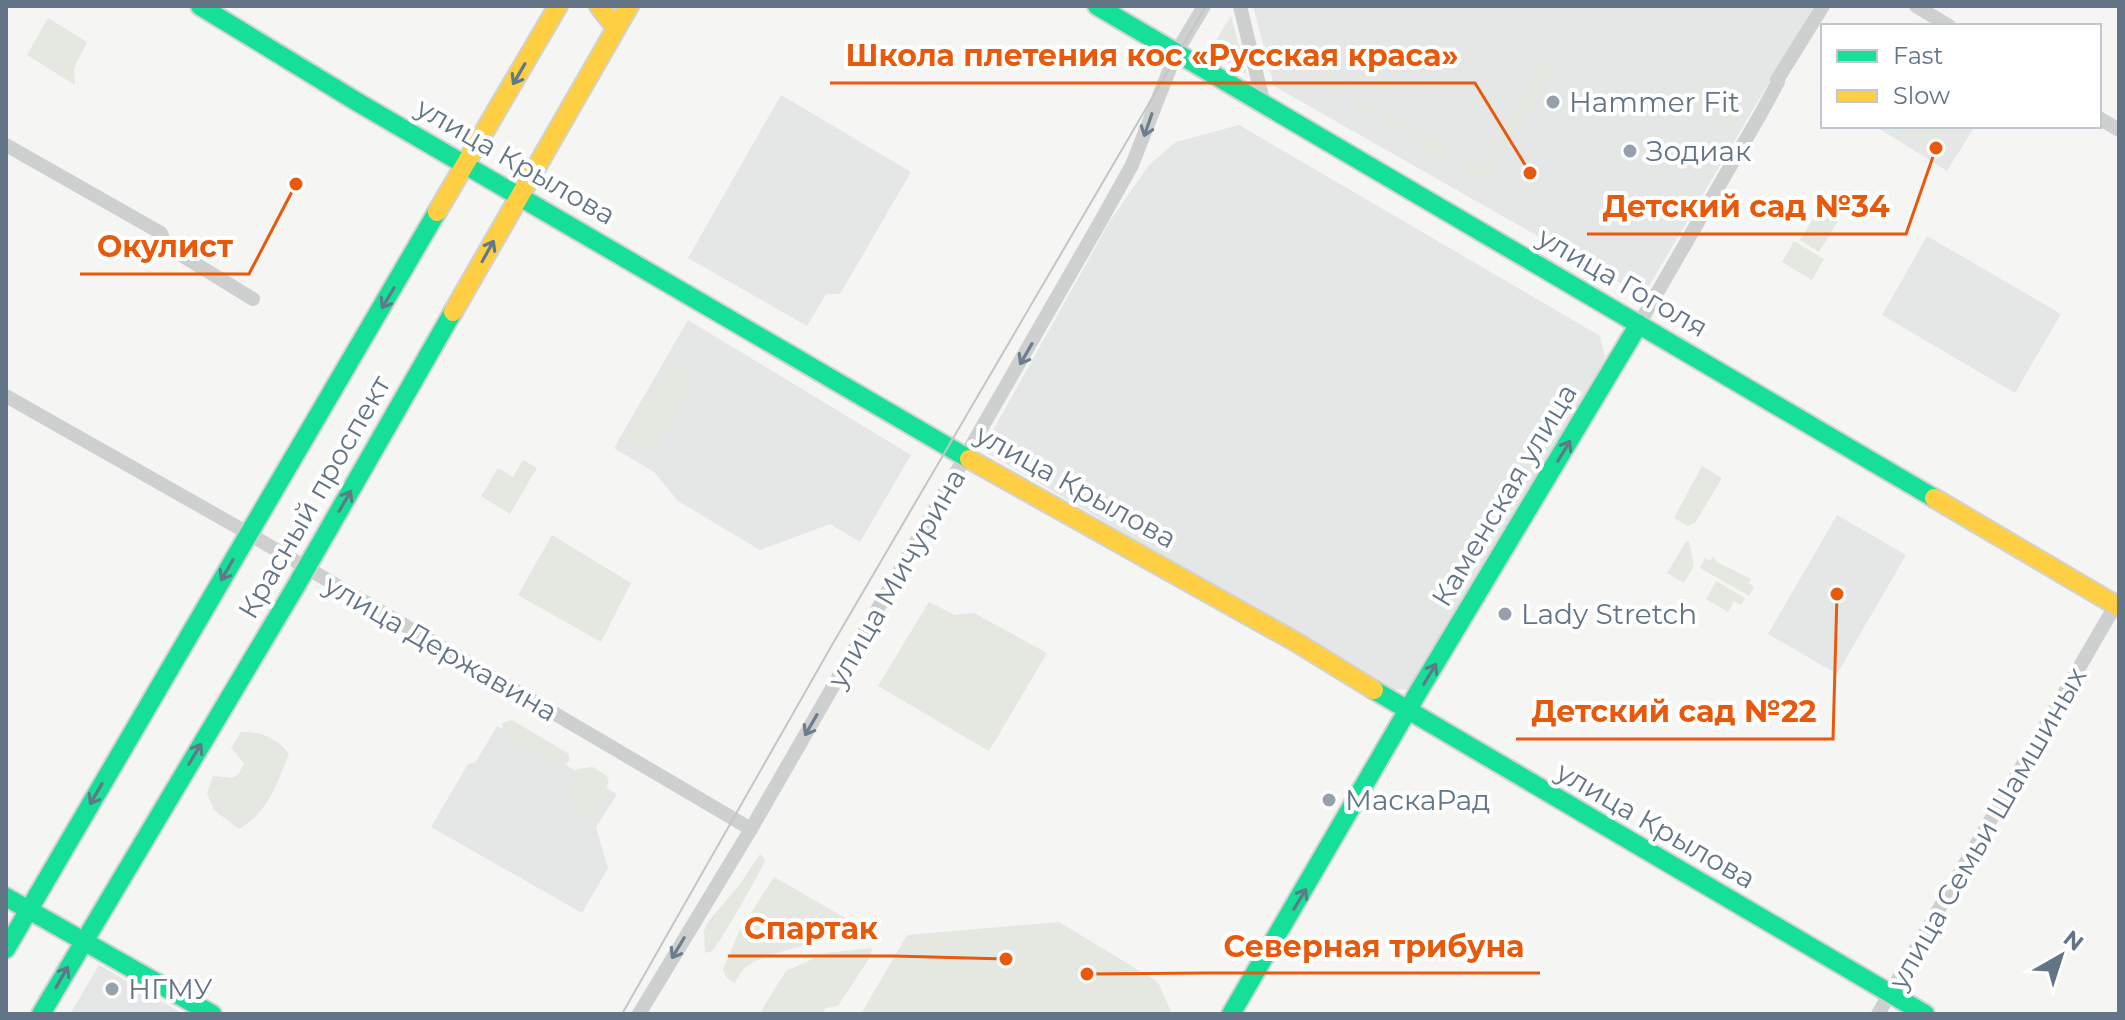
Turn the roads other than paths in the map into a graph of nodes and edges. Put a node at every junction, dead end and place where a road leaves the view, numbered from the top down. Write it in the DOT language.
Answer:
graph roads {
  1 [pos="200,6"];
  2 [pos="558,6"];
  3 [pos="599,6"];
  4 [pos="629,6"];
  5 [pos="1128,6"];
  6 [pos="1204,6"];
  7 [pos="1240,6"];
  8 [pos="1823,6"];
  9 [pos="1916,6"];
  10 [pos="1103,10"];
  11 [pos="1946,24"];
  12 [pos="616,28"];
  13 [pos="1176,53"];
  14 [pos="1264,105"];
  15 [pos="2101,119"];
  16 [pos="2119,130"];
  17 [pos="6,145"];
  18 [pos="467,166"];
  19 [pos="519,196"];
  20 [pos="253,299"];
  21 [pos="1639,324"];
  22 [pos="6,396"];
  23 [pos="967,457"];
  24 [pos="249,534"];
  25 [pos="305,568"];
  26 [pos="2118,604"];
  27 [pos="1409,711"];
  28 [pos="751,829"];
  29 [pos="6,897"];
  30 [pos="29,910"];
  31 [pos="85,941"];
  32 [pos="6,949"];
  33 [pos="1890,994"];
  34 [pos="41,1014"];
  35 [pos="212,1014"];
  36 [pos="639,1014"];
  37 [pos="1231,1014"];
  38 [pos="1878,1014"];
  39 [pos="1925,1014"];
  1 -- 18 [label="main road, улица Крылова"];
  2 -- 18 [label="main road, Красный проспект, one-way"];
  3 -- 12 [label="main road"];
  4 -- 12 [label="main road, Красный проспект"];
  5 -- 10 [label="street"];
  6 -- 13 [label="street, улица Мичурина"];
  7 -- 14 [label="street"];
  8 -- 21 [label="street, Каменская улица"];
  9 -- 11 [label="street"];
  10 -- 13 [label="main road, улица Гоголя"];
  12 -- 19 [label="main road, Красный проспект"];
  13 -- 14 [label="main road, улица Гоголя"];
  13 -- 23 [label="street, улица Мичурина, one-way"];
  14 -- 21 [label="main road, улица Гоголя"];
  15 -- 16 [label="street"];
  17 -- 20 [label="street"];
  18 -- 19 [label="main road, улица Крылова"];
  18 -- 24 [label="main road, Красный проспект, one-way"];
  19 -- 23 [label="main road, улица Крылова"];
  25 -- 19 [label="main road, Красный проспект, one-way"];
  21 -- 26 [label="main road, улица Гоголя"];
  27 -- 21 [label="main road, Каменская улица, one-way"];
  22 -- 24 [label="street, улица Державина"];
  23 -- 27 [label="main road, улица Крылова"];
  23 -- 28 [label="street, улица Мичурина, one-way"];
  24 -- 25 [label="street, улица Державина"];
  24 -- 30 [label="main road, Красный проспект, one-way"];
  25 -- 28 [label="street, улица Державина"];
  31 -- 25 [label="main road, Красный проспект, one-way"];
  26 -- 33 [label="street, улица Семьи Шамшиных"];
  27 -- 33 [label="main road, улица Крылова"];
  37 -- 27 [label="main road, Каменская улица, one-way"];
  28 -- 36 [label="street, улица Мичурина, one-way"];
  29 -- 30 [label="main road"];
  30 -- 31 [label="main road"];
  30 -- 32 [label="main road, Красный проспект"];
  34 -- 31 [label="main road, Красный проспект, one-way"];
  31 -- 35 [label="main road"];
  33 -- 38 [label="street, улица Семьи Шамшиных"];
  33 -- 39 [label="main road, улица Крылова"];
}
